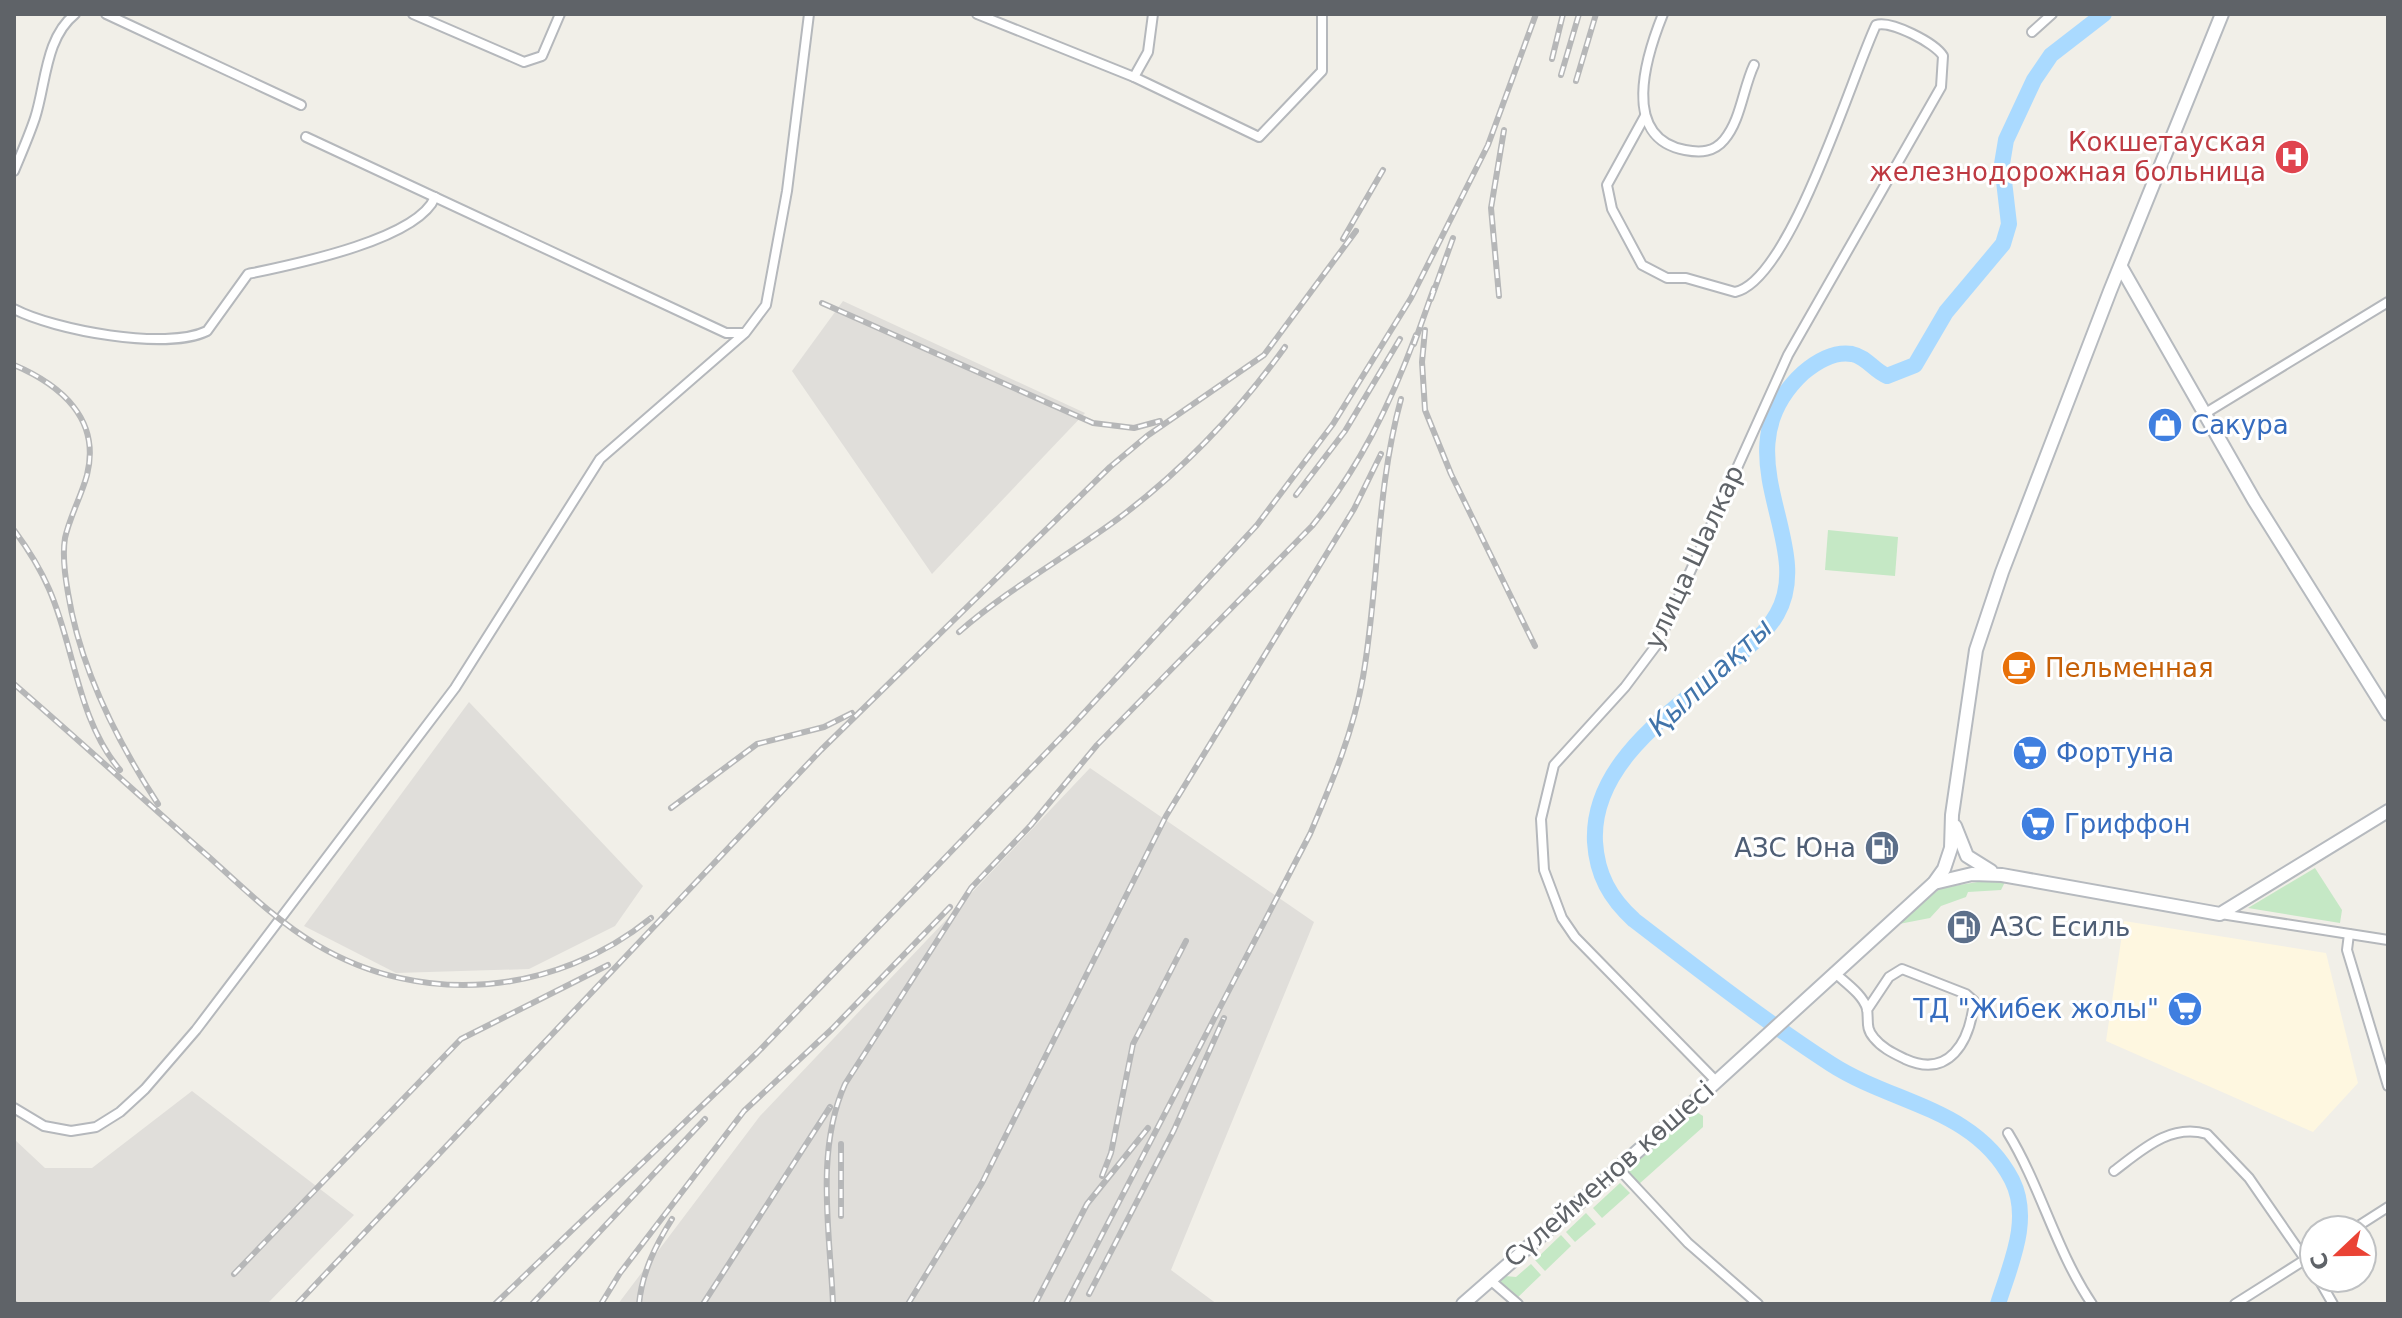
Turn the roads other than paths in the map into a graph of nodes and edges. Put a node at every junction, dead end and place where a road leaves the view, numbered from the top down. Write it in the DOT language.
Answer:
graph roads {
  1 [pos="75,14"];
  2 [pos="106,14"];
  3 [pos="413,14"];
  4 [pos="560,14"];
  5 [pos="809,14"];
  6 [pos="977,14"];
  7 [pos="1153,14"];
  8 [pos="1322,14"];
  9 [pos="1663,14"];
  10 [pos="2052,14"];
  11 [pos="2222,14"];
  12 [pos="430,17"];
  13 [pos="2032,32"];
  14 [pos="1754,65"];
  15 [pos="1134,77"];
  16 [pos="301,105"];
  17 [pos="1645,116"];
  18 [pos="306,137"];
  19 [pos="14,171"];
  20 [pos="435,197"];
  21 [pos="2121,267"];
  22 [pos="2388,302"];
  23 [pos="14,309"];
  24 [pos="745,333"];
  25 [pos="2204,414"];
  26 [pos="2388,714"];
  27 [pos="2388,811"];
  28 [pos="1952,815"];
  29 [pos="2002,875"];
  30 [pos="1934,883"];
  31 [pos="2220,914"];
  32 [pos="2349,934"];
  33 [pos="2388,940"];
  34 [pos="1833,972"];
  35 [pos="1867,1010"];
  36 [pos="1716,1081"];
  37 [pos="2388,1086"];
  38 [pos="14,1108"];
  39 [pos="2008,1133"];
  40 [pos="1618,1168"];
  41 [pos="2114,1171"];
  42 [pos="2298,1241"];
  43 [pos="2298,1264"];
  44 [pos="1489,1279"];
  45 [pos="1463,1304"];
  46 [pos="1518,1304"];
  47 [pos="1758,1304"];
  48 [pos="2092,1304"];
  49 [pos="2235,1304"];
  1 -- 19 [label="street"];
  2 -- 16 [label="street"];
  3 -- 12 [label="street"];
  4 -- 12 [label="street"];
  5 -- 24 [label="street"];
  6 -- 15 [label="street"];
  7 -- 15 [label="street"];
  8 -- 15 [label="street"];
  9 -- 17 [label="street"];
  10 -- 13 [label="street"];
  11 -- 21 [label="street"];
  14 -- 17 [label="street"];
  17 -- 36 [label="street, улица Шалкар"];
  18 -- 20 [label="street"];
  20 -- 23 [label="street"];
  20 -- 24 [label="street"];
  21 -- 25 [label="street"];
  21 -- 28 [label="street"];
  22 -- 25 [label="street"];
  24 -- 38 [label="street"];
  25 -- 26 [label="street"];
  27 -- 31 [label="street"];
  28 -- 29 [label="street"];
  28 -- 30 [label="street"];
  29 -- 30 [label="street"];
  29 -- 31 [label="street"];
  30 -- 34 [label="street, Сүлейменов көшесі"];
  31 -- 32 [label="street"];
  32 -- 33 [label="street"];
  32 -- 37 [label="street"];
  34 -- 35 [label="street"];
  34 -- 36 [label="street, Сүлейменов көшесі"];
  35 -- 35 [label="street"];
  36 -- 40 [label="street, Сүлейменов көшесі"];
  39 -- 48 [label="street"];
  40 -- 44 [label="street, Сүлейменов көшесі"];
  40 -- 47 [label="street"];
  41 -- 42 [label="street"];
  43 -- 49 [label="street"];
  44 -- 45 [label="street, Сүлейменов көшесі"];
  44 -- 46 [label="street"];
}
